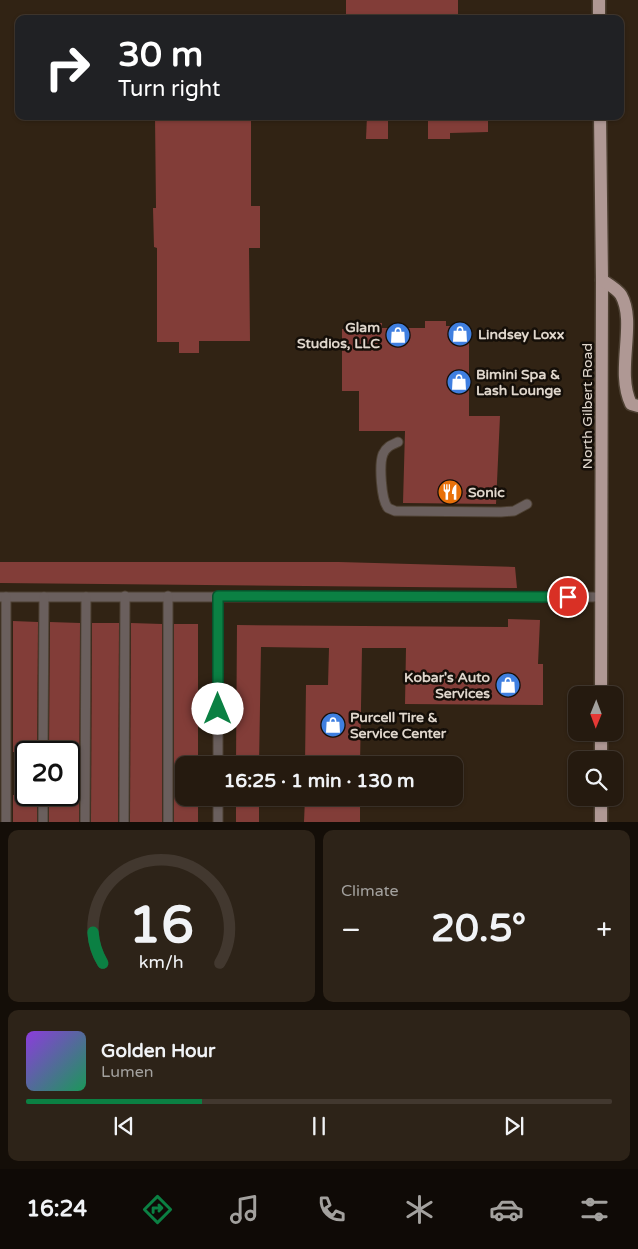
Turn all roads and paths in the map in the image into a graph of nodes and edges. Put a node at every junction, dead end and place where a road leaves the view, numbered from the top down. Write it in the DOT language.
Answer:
graph roads {
  1 [pos="599,0"];
  2 [pos="599,15"];
  3 [pos="600,120"];
  4 [pos="602,280"];
  5 [pos="638,406"];
  6 [pos="398,442"];
  7 [pos="527,504"];
  8 [pos="44,596"];
  9 [pos="86,596"];
  10 [pos="125,596"];
  11 [pos="168,596"];
  12 [pos="218,596"];
  13 [pos="3,597"];
  14 [pos="601,597"];
  15 [pos="601,686"];
  16 [pos="43,741"];
  17 [pos="218,756"];
  18 [pos="43,806"];
  19 [pos="218,806"];
  20 [pos="601,806"];
  21 [pos="6,822"];
  22 [pos="43,822"];
  23 [pos="85,822"];
  24 [pos="124,822"];
  25 [pos="168,822"];
  26 [pos="218,822"];
  27 [pos="601,822"];
  1 -- 2 [label="main road"];
  3 -- 4 [label="main road, North Gilbert Road"];
  4 -- 5 [label="main road"];
  4 -- 14 [label="main road, North Gilbert Road"];
  6 -- 7 [label="lane"];
  8 -- 9 [label="lane"];
  8 -- 13 [label="lane"];
  8 -- 16 [label="lane"];
  9 -- 10 [label="lane"];
  9 -- 23 [label="lane"];
  10 -- 11 [label="lane"];
  10 -- 24 [label="lane"];
  11 -- 12 [label="lane"];
  11 -- 25 [label="lane"];
  12 -- 14 [label="lane"];
  12 -- 17 [label="lane"];
  13 -- 21 [label="lane"];
  14 -- 15 [label="main road, North Gilbert Road"];
  18 -- 22 [label="lane"];
  19 -- 26 [label="lane"];
  20 -- 27 [label="main road"];
}
